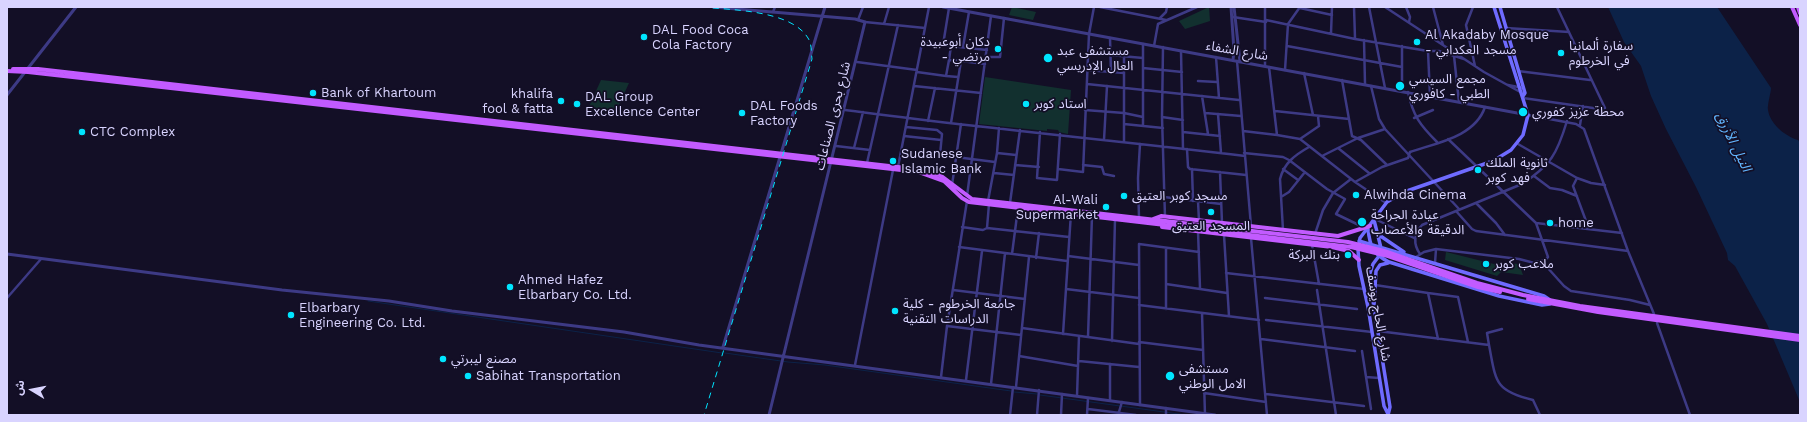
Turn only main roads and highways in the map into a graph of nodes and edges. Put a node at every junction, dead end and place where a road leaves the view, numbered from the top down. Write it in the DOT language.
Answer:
graph roads {
  1 [pos="1494,7"];
  2 [pos="1500,7"];
  3 [pos="1792,7"];
  4 [pos="1798,7"];
  5 [pos="1800,13"];
  6 [pos="1800,25"];
  7 [pos="7,70"];
  8 [pos="1524,96"];
  9 [pos="832,161"];
  10 [pos="952,185"];
  11 [pos="988,202"];
  12 [pos="1375,220"];
  13 [pos="1152,221"];
  14 [pos="1165,221"];
  15 [pos="1367,227"];
  16 [pos="1379,235"];
  17 [pos="1359,241"];
  18 [pos="1371,243"];
  19 [pos="1381,246"];
  20 [pos="1406,254"];
  21 [pos="1378,258"];
  22 [pos="1359,260"];
  23 [pos="1389,262"];
  24 [pos="1551,302"];
  25 [pos="1374,308"];
  26 [pos="1800,336"];
  27 [pos="1800,340"];
  28 [pos="1388,415"];
  1 -- 8 [label="main road"];
  2 -- 8 [label="main road"];
  3 -- 6 [label="main road"];
  4 -- 5 [label="main road"];
  7 -- 9 [label="main road"];
  8 -- 12 [label="main road"];
  9 -- 10 [label="main road"];
  9 -- 10 [label="main road"];
  10 -- 11 [label="main road"];
  11 -- 13 [label="main road"];
  11 -- 13 [label="main road"];
  12 -- 15 [label="main road"];
  12 -- 16 [label="main road, شارع الحاج يوسف"];
  13 -- 14 [label="main road"];
  13 -- 14 [label="main road"];
  13 -- 22 [label="main road"];
  14 -- 15 [label="main road"];
  14 -- 24 [label="main road, bridge"];
  15 -- 17 [label="main road"];
  15 -- 18 [label="main road"];
  16 -- 19 [label="main road, شارع الحاج يوسف"];
  16 -- 20 [label="main road"];
  17 -- 18 [label="main road"];
  17 -- 22 [label="main road, شارع الحاج يوسف"];
  18 -- 19 [label="main road"];
  18 -- 21 [label="main road"];
  19 -- 20 [label="main road"];
  19 -- 21 [label="main road, شارع الحاج يوسف"];
  20 -- 24 [label="main road"];
  21 -- 23 [label="main road"];
  21 -- 25 [label="main road, شارع الحاج يوسف"];
  22 -- 28 [label="main road, شارع الحاج يوسف"];
  23 -- 24 [label="main road"];
  23 -- 25 [label="main road"];
  24 -- 26 [label="main road, bridge"];
  24 -- 27 [label="main road, bridge"];
  25 -- 28 [label="main road, شارع الحاج يوسف"];
}
